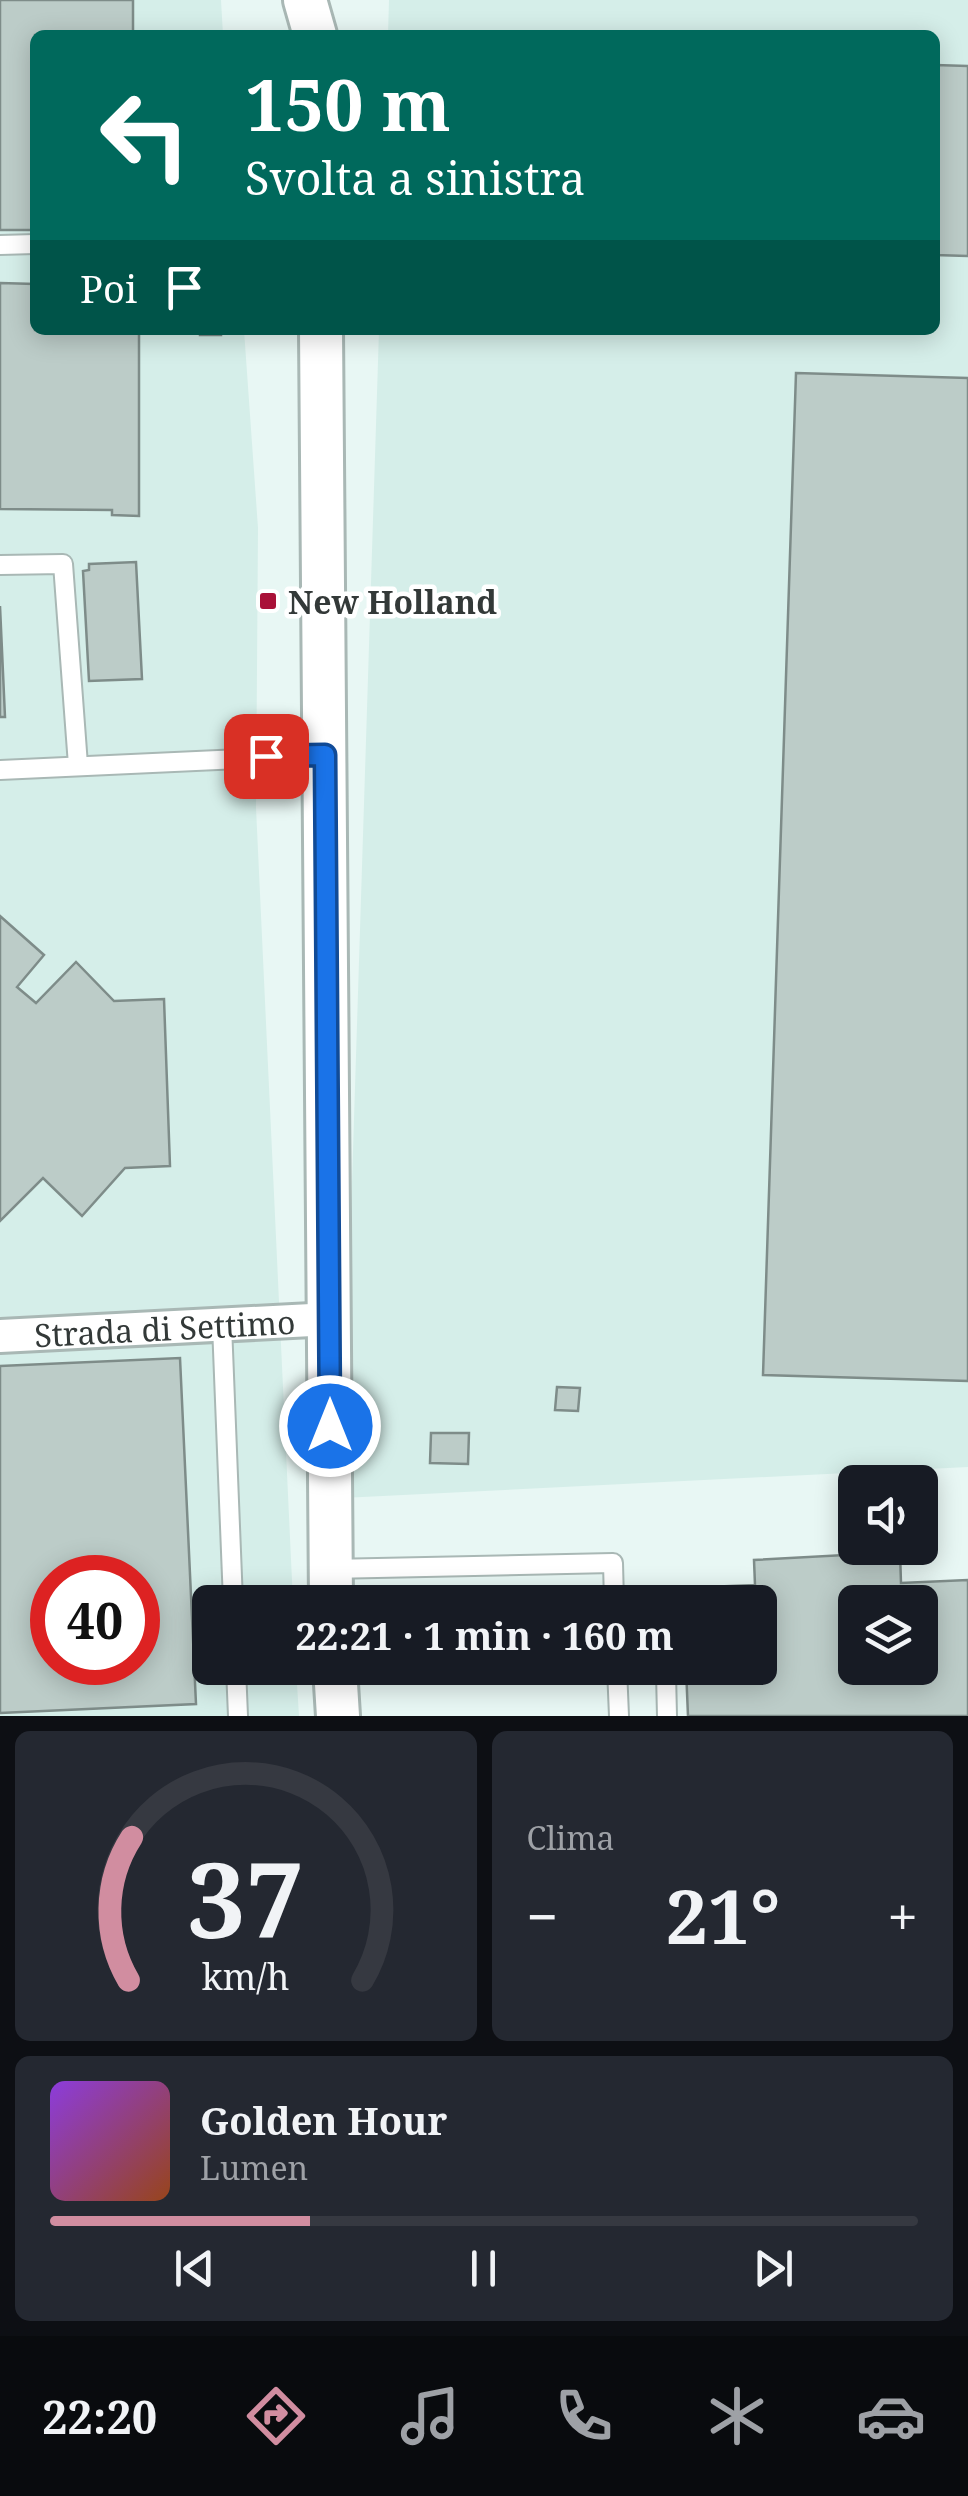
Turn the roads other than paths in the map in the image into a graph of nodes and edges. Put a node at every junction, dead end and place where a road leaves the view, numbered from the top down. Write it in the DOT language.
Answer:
graph roads {
  1 [pos="305,0"];
  2 [pos="318,0"];
  3 [pos="315,30"];
  4 [pos="317,30"];
  5 [pos="0,244"];
  6 [pos="30,244"];
  7 [pos="321,335"];
  8 [pos="0,565"];
  9 [pos="325,755"];
  10 [pos="78,765"];
  11 [pos="0,770"];
  12 [pos="331,1319"];
  13 [pos="222,1324"];
  14 [pos="0,1336"];
  15 [pos="232,1585"];
  16 [pos="330,1585"];
  17 [pos="342,1585"];
  18 [pos="614,1585"];
  19 [pos="237,1685"];
  20 [pos="336,1685"];
  21 [pos="618,1685"];
  22 [pos="666,1685"];
  23 [pos="238,1716"];
  24 [pos="338,1716"];
  25 [pos="620,1716"];
  26 [pos="667,1716"];
  1 -- 3 [label="street"];
  2 -- 4 [label="street"];
  5 -- 6 [label="lane"];
  7 -- 9 [label="street, Strada di Settimo"];
  8 -- 10 [label="lane"];
  9 -- 10 [label="lane"];
  9 -- 12 [label="street, Strada di Settimo"];
  10 -- 11 [label="lane"];
  12 -- 13 [label="street, Strada di Settimo"];
  12 -- 16 [label="street, Strada di Settimo"];
  13 -- 14 [label="street, Strada di Settimo"];
  13 -- 15 [label="lane"];
  17 -- 18 [label="lane"];
  19 -- 23 [label="lane"];
  20 -- 24 [label="street"];
  21 -- 25 [label="lane"];
  22 -- 26 [label="lane"];
}
